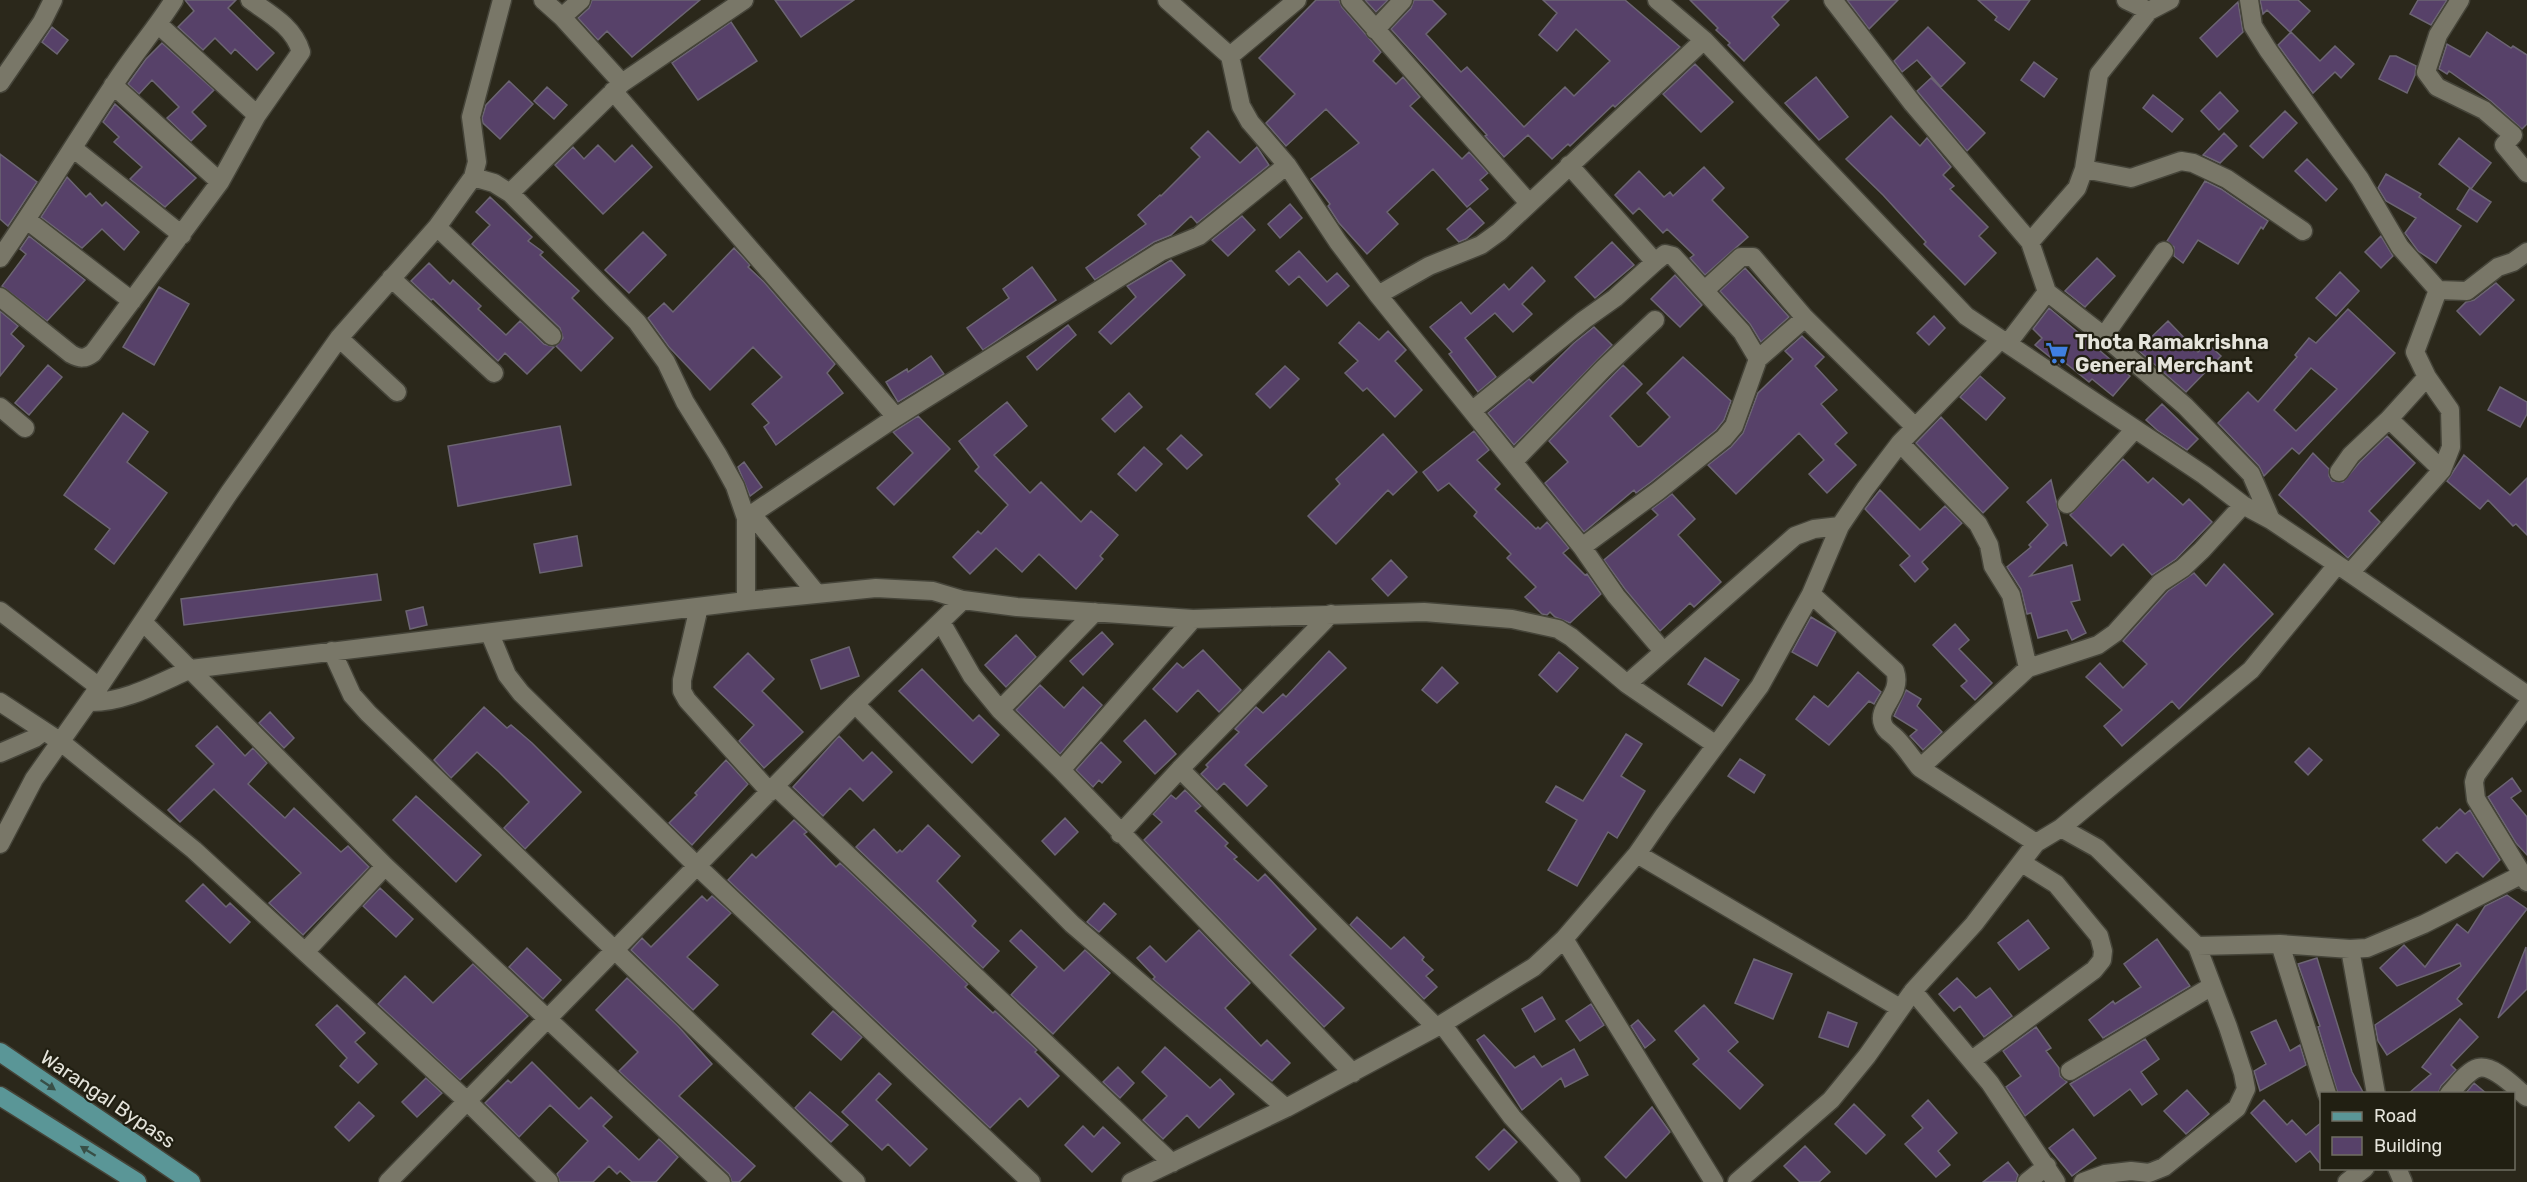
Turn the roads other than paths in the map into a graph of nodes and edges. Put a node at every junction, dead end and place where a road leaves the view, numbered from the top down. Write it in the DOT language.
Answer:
graph roads {
  1 [pos="53,0"];
  2 [pos="174,0"];
  3 [pos="250,0"];
  4 [pos="502,0"];
  5 [pos="543,0"];
  6 [pos="580,0"];
  7 [pos="744,0"];
  8 [pos="1167,0"];
  9 [pos="1297,0"];
  10 [pos="1350,0"];
  11 [pos="1403,0"];
  12 [pos="1658,0"];
  13 [pos="1833,0"];
  14 [pos="2126,0"];
  15 [pos="2170,0"];
  16 [pos="2249,0"];
  17 [pos="2460,0"];
  18 [pos="2149,11"];
  19 [pos="562,17"];
  20 [pos="159,25"];
  21 [pos="1375,30"];
  22 [pos="1704,40"];
  23 [pos="1230,56"];
  24 [pos="2,75"];
  25 [pos="113,85"];
  26 [pos="617,87"];
  27 [pos="257,115"];
  28 [pos="74,149"];
  29 [pos="1287,165"];
  30 [pos="1569,165"];
  31 [pos="2084,169"];
  32 [pos="2527,173"];
  33 [pos="472,177"];
  34 [pos="220,182"];
  35 [pos="510,193"];
  36 [pos="1529,202"];
  37 [pos="27,220"];
  38 [pos="437,227"];
  39 [pos="2303,231"];
  40 [pos="182,235"];
  41 [pos="2030,242"];
  42 [pos="2164,251"];
  43 [pos="2527,252"];
  44 [pos="0,258"];
  45 [pos="1655,262"];
  46 [pos="390,278"];
  47 [pos="1705,290"];
  48 [pos="2438,290"];
  49 [pos="2047,292"];
  50 [pos="1378,295"];
  51 [pos="0,297"];
  52 [pos="132,301"];
  53 [pos="1805,318"];
  54 [pos="1655,320"];
  55 [pos="552,336"];
  56 [pos="2104,336"];
  57 [pos="339,338"];
  58 [pos="2004,341"];
  59 [pos="1758,359"];
  60 [pos="494,373"];
  61 [pos="2427,377"];
  62 [pos="397,392"];
  63 [pos="0,407"];
  64 [pos="1473,410"];
  65 [pos="896,417"];
  66 [pos="2389,419"];
  67 [pos="1915,427"];
  68 [pos="25,428"];
  69 [pos="2135,429"];
  70 [pos="1900,443"];
  71 [pos="1515,461"];
  72 [pos="2442,471"];
  73 [pos="2339,472"];
  74 [pos="2067,504"];
  75 [pos="2243,505"];
  76 [pos="748,515"];
  77 [pos="2271,520"];
  78 [pos="1840,526"];
  79 [pos="1582,547"];
  80 [pos="2344,569"];
  81 [pos="817,594"];
  82 [pos="1811,594"];
  83 [pos="963,600"];
  84 [pos="746,601"];
  85 [pos="699,608"];
  86 [pos="0,611"];
  87 [pos="1095,612"];
  88 [pos="1331,614"];
  89 [pos="1193,619"];
  90 [pos="143,622"];
  91 [pos="941,622"];
  92 [pos="490,634"];
  93 [pos="332,651"];
  94 [pos="1663,651"];
  95 [pos="191,669"];
  96 [pos="2028,669"];
  97 [pos="1627,684"];
  98 [pos="99,687"];
  99 [pos="2527,695"];
  100 [pos="0,702"];
  101 [pos="89,702"];
  102 [pos="855,704"];
  103 [pos="2527,705"];
  104 [pos="1000,710"];
  105 [pos="44,731"];
  106 [pos="61,742"];
  107 [pos="1716,745"];
  108 [pos="0,753"];
  109 [pos="1920,768"];
  110 [pos="1180,769"];
  111 [pos="1061,770"];
  112 [pos="772,789"];
  113 [pos="2061,828"];
  114 [pos="1120,834"];
  115 [pos="2036,843"];
  116 [pos="0,844"];
  117 [pos="1638,854"];
  118 [pos="2022,863"];
  119 [pos="385,866"];
  120 [pos="697,866"];
  121 [pos="2525,878"];
  122 [pos="1564,939"];
  123 [pos="2280,944"];
  124 [pos="2197,946"];
  125 [pos="2350,950"];
  126 [pos="613,951"];
  127 [pos="305,952"];
  128 [pos="2212,986"];
  129 [pos="1913,991"];
  130 [pos="1900,1008"];
  131 [pos="547,1019"];
  132 [pos="1439,1025"];
  133 [pos="0,1053"];
  134 [pos="1972,1060"];
  135 [pos="2070,1071"];
  136 [pos="1353,1073"];
  137 [pos="2326,1092"];
  138 [pos="2376,1092"];
  139 [pos="2451,1092"];
  140 [pos="0,1096"];
  141 [pos="2527,1097"];
  142 [pos="467,1101"];
  143 [pos="1286,1108"];
  144 [pos="1172,1163"];
  145 [pos="2363,1170"];
  146 [pos="2052,1174"];
  147 [pos="395,1180"];
  148 [pos="137,1182"];
  149 [pos="191,1182"];
  150 [pos="549,1182"];
  151 [pos="721,1182"];
  152 [pos="856,1182"];
  153 [pos="1031,1182"];
  154 [pos="1131,1182"];
  155 [pos="1571,1182"];
  156 [pos="1714,1182"];
  157 [pos="1737,1182"];
  158 [pos="2027,1182"];
  159 [pos="2083,1182"];
  160 [pos="2347,1182"];
  1 -- 24 [label="street"];
  2 -- 20 [label="street"];
  3 -- 27 [label="street"];
  4 -- 33 [label="street"];
  5 -- 19 [label="street"];
  6 -- 19 [label="street"];
  7 -- 26 [label="street"];
  8 -- 23 [label="street"];
  9 -- 23 [label="street"];
  10 -- 21 [label="street"];
  11 -- 21 [label="street"];
  12 -- 22 [label="street"];
  13 -- 41 [label="street"];
  14 -- 18 [label="street"];
  15 -- 18 [label="street"];
  16 -- 48 [label="street"];
  17 -- 32 [label="street"];
  18 -- 31 [label="street"];
  19 -- 26 [label="street"];
  20 -- 25 [label="street"];
  20 -- 27 [label="street"];
  21 -- 36 [label="street"];
  22 -- 30 [label="street"];
  22 -- 58 [label="street"];
  23 -- 29 [label="street"];
  25 -- 28 [label="street"];
  25 -- 34 [label="street"];
  26 -- 35 [label="street"];
  26 -- 65 [label="street"];
  27 -- 34 [label="street"];
  28 -- 37 [label="street"];
  28 -- 40 [label="street"];
  29 -- 50 [label="street"];
  29 -- 65 [label="street"];
  30 -- 36 [label="street"];
  30 -- 45 [label="street"];
  31 -- 39 [label="street"];
  31 -- 41 [label="street"];
  33 -- 35 [label="street"];
  33 -- 38 [label="street"];
  34 -- 40 [label="street"];
  35 -- 76 [label="street"];
  36 -- 50 [label="street"];
  37 -- 44 [label="street"];
  37 -- 52 [label="street"];
  38 -- 46 [label="street"];
  38 -- 55 [label="street"];
  40 -- 52 [label="street"];
  41 -- 49 [label="street"];
  42 -- 56 [label="street"];
  43 -- 48 [label="street"];
  45 -- 47 [label="street"];
  45 -- 64 [label="street"];
  46 -- 57 [label="street"];
  46 -- 60 [label="street"];
  47 -- 53 [label="street"];
  47 -- 59 [label="street"];
  48 -- 61 [label="street"];
  49 -- 56 [label="street"];
  49 -- 58 [label="street"];
  50 -- 64 [label="street"];
  51 -- 52 [label="street"];
  53 -- 59 [label="street"];
  53 -- 67 [label="street"];
  54 -- 71 [label="street"];
  56 -- 77 [label="street"];
  57 -- 62 [label="street"];
  57 -- 90 [label="street"];
  58 -- 67 [label="street"];
  58 -- 69 [label="street"];
  59 -- 79 [label="street"];
  61 -- 66 [label="street"];
  61 -- 72 [label="street"];
  63 -- 68 [label="street"];
  64 -- 71 [label="street"];
  65 -- 76 [label="street"];
  66 -- 72 [label="street"];
  66 -- 73 [label="street"];
  67 -- 70 [label="street"];
  69 -- 74 [label="street"];
  69 -- 75 [label="street"];
  70 -- 78 [label="street"];
  70 -- 96 [label="street"];
  71 -- 79 [label="street"];
  72 -- 80 [label="street"];
  75 -- 77 [label="street"];
  75 -- 96 [label="street"];
  76 -- 81 [label="street"];
  76 -- 84 [label="street"];
  77 -- 80 [label="street"];
  78 -- 82 [label="street"];
  78 -- 94 [label="street"];
  79 -- 94 [label="street"];
  80 -- 99 [label="street"];
  80 -- 113 [label="street"];
  81 -- 83 [label="street"];
  81 -- 84 [label="street"];
  82 -- 107 [label="street"];
  82 -- 109 [label="street"];
  83 -- 87 [label="street"];
  83 -- 91 [label="street"];
  84 -- 85 [label="street"];
  85 -- 92 [label="street"];
  85 -- 112 [label="street"];
  86 -- 98 [label="street"];
  87 -- 89 [label="street"];
  87 -- 104 [label="street"];
  88 -- 89 [label="street"];
  88 -- 97 [label="street"];
  88 -- 110 [label="street"];
  89 -- 111 [label="street"];
  90 -- 95 [label="street"];
  90 -- 98 [label="street"];
  91 -- 102 [label="street"];
  91 -- 104 [label="street"];
  92 -- 93 [label="street"];
  92 -- 120 [label="street"];
  93 -- 95 [label="street"];
  93 -- 126 [label="street"];
  94 -- 97 [label="street"];
  95 -- 101 [label="street"];
  95 -- 119 [label="street"];
  96 -- 109 [label="street"];
  97 -- 107 [label="street"];
  98 -- 101 [label="street"];
  100 -- 105 [label="street"];
  101 -- 106 [label="street"];
  102 -- 112 [label="street"];
  102 -- 143 [label="street"];
  103 -- 121 [label="street"];
  104 -- 111 [label="street"];
  105 -- 106 [label="street"];
  105 -- 108 [label="street"];
  106 -- 116 [label="street"];
  106 -- 127 [label="street"];
  107 -- 117 [label="street"];
  109 -- 115 [label="street"];
  110 -- 114 [label="street"];
  110 -- 132 [label="street"];
  111 -- 114 [label="street"];
  112 -- 120 [label="street"];
  112 -- 144 [label="street"];
  113 -- 115 [label="street"];
  113 -- 124 [label="street"];
  114 -- 136 [label="street"];
  115 -- 118 [label="street"];
  117 -- 122 [label="street"];
  117 -- 130 [label="street"];
  118 -- 129 [label="street"];
  118 -- 134 [label="street"];
  119 -- 127 [label="street"];
  119 -- 131 [label="street"];
  120 -- 126 [label="street"];
  120 -- 153 [label="street"];
  121 -- 125 [label="street"];
  122 -- 132 [label="street"];
  122 -- 156 [label="street"];
  123 -- 124 [label="street"];
  123 -- 125 [label="street"];
  123 -- 137 [label="street"];
  124 -- 128 [label="street"];
  125 -- 138 [label="street"];
  126 -- 131 [label="street"];
  126 -- 152 [label="street"];
  127 -- 142 [label="street"];
  128 -- 135 [label="street"];
  128 -- 159 [label="street"];
  129 -- 130 [label="street"];
  129 -- 134 [label="street"];
  130 -- 157 [label="street"];
  131 -- 142 [label="street"];
  131 -- 151 [label="street"];
  132 -- 136 [label="street"];
  132 -- 155 [label="street"];
  133 -- 149 [label="main road, Warangal Bypass, one-way"];
  134 -- 146 [label="street"];
  136 -- 143 [label="street"];
  139 -- 141 [label="street"];
  148 -- 140 [label="main road, one-way"];
  142 -- 147 [label="street"];
  142 -- 150 [label="street"];
  143 -- 144 [label="street"];
  144 -- 154 [label="street"];
  145 -- 160 [label="street"];
  146 -- 158 [label="street"];
}
